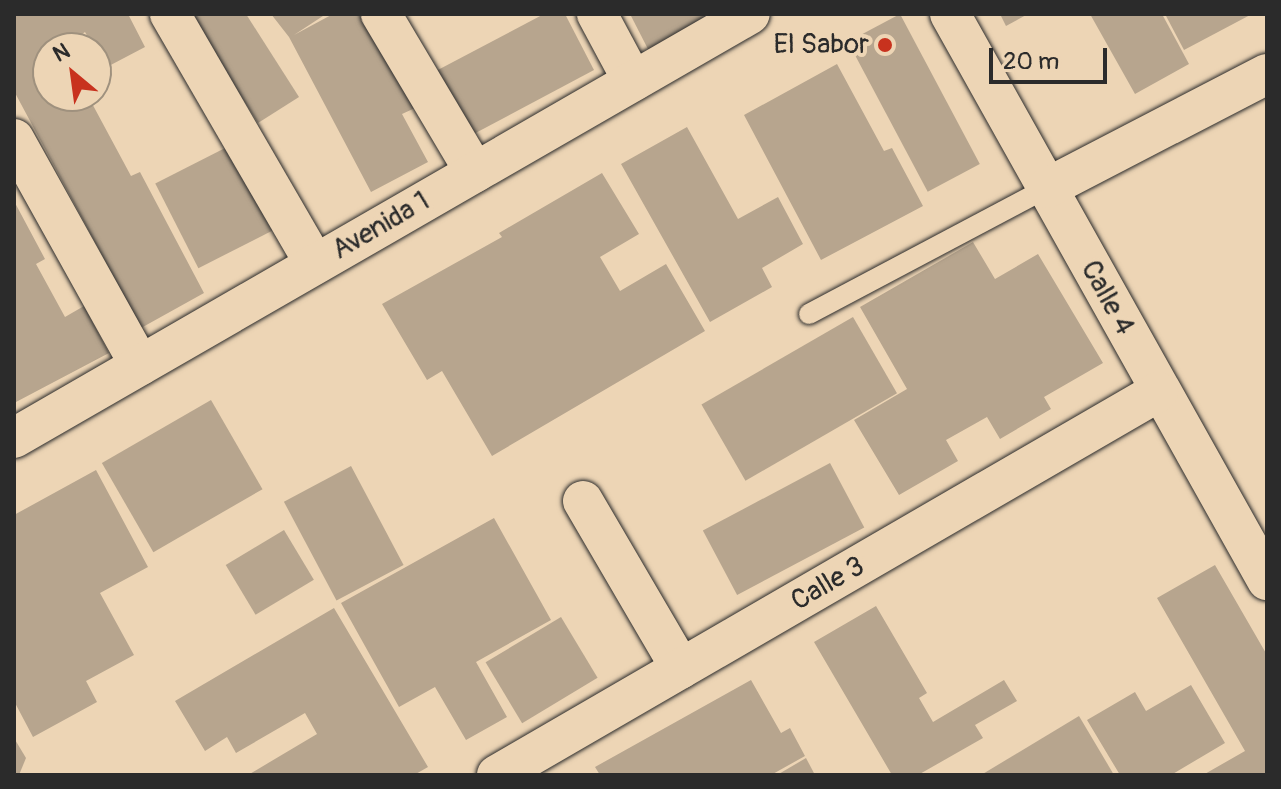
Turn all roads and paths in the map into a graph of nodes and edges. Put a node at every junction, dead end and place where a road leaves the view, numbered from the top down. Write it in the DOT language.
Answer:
graph roads {
  1 [pos="170,14"];
  2 [pos="381,14"];
  3 [pos="597,14"];
  4 [pos="750,14"];
  5 [pos="950,14"];
  6 [pos="1267,74"];
  7 [pos="633,81"];
  8 [pos="14,139"];
  9 [pos="475,172"];
  10 [pos="1047,188"];
  11 [pos="315,264"];
  12 [pos="809,314"];
  13 [pos="140,365"];
  14 [pos="1158,392"];
  15 [pos="14,438"];
  16 [pos="583,501"];
  17 [pos="1267,580"];
  18 [pos="681,669"];
  19 [pos="497,775"];
  1 -- 11 [label="street"];
  2 -- 9 [label="street"];
  3 -- 7 [label="street"];
  4 -- 7 [label="street, Avenida 1"];
  5 -- 10 [label="street, Calle 4"];
  6 -- 10 [label="street"];
  7 -- 9 [label="street, Avenida 1"];
  8 -- 13 [label="street"];
  9 -- 11 [label="street, Avenida 1"];
  10 -- 12 [label="lane"];
  10 -- 14 [label="street, Calle 4"];
  11 -- 13 [label="street, Avenida 1"];
  13 -- 15 [label="street, Avenida 1"];
  14 -- 17 [label="street, Calle 4"];
  14 -- 18 [label="street, Calle 3"];
  16 -- 18 [label="street"];
  18 -- 19 [label="street, Calle 3"];
}
